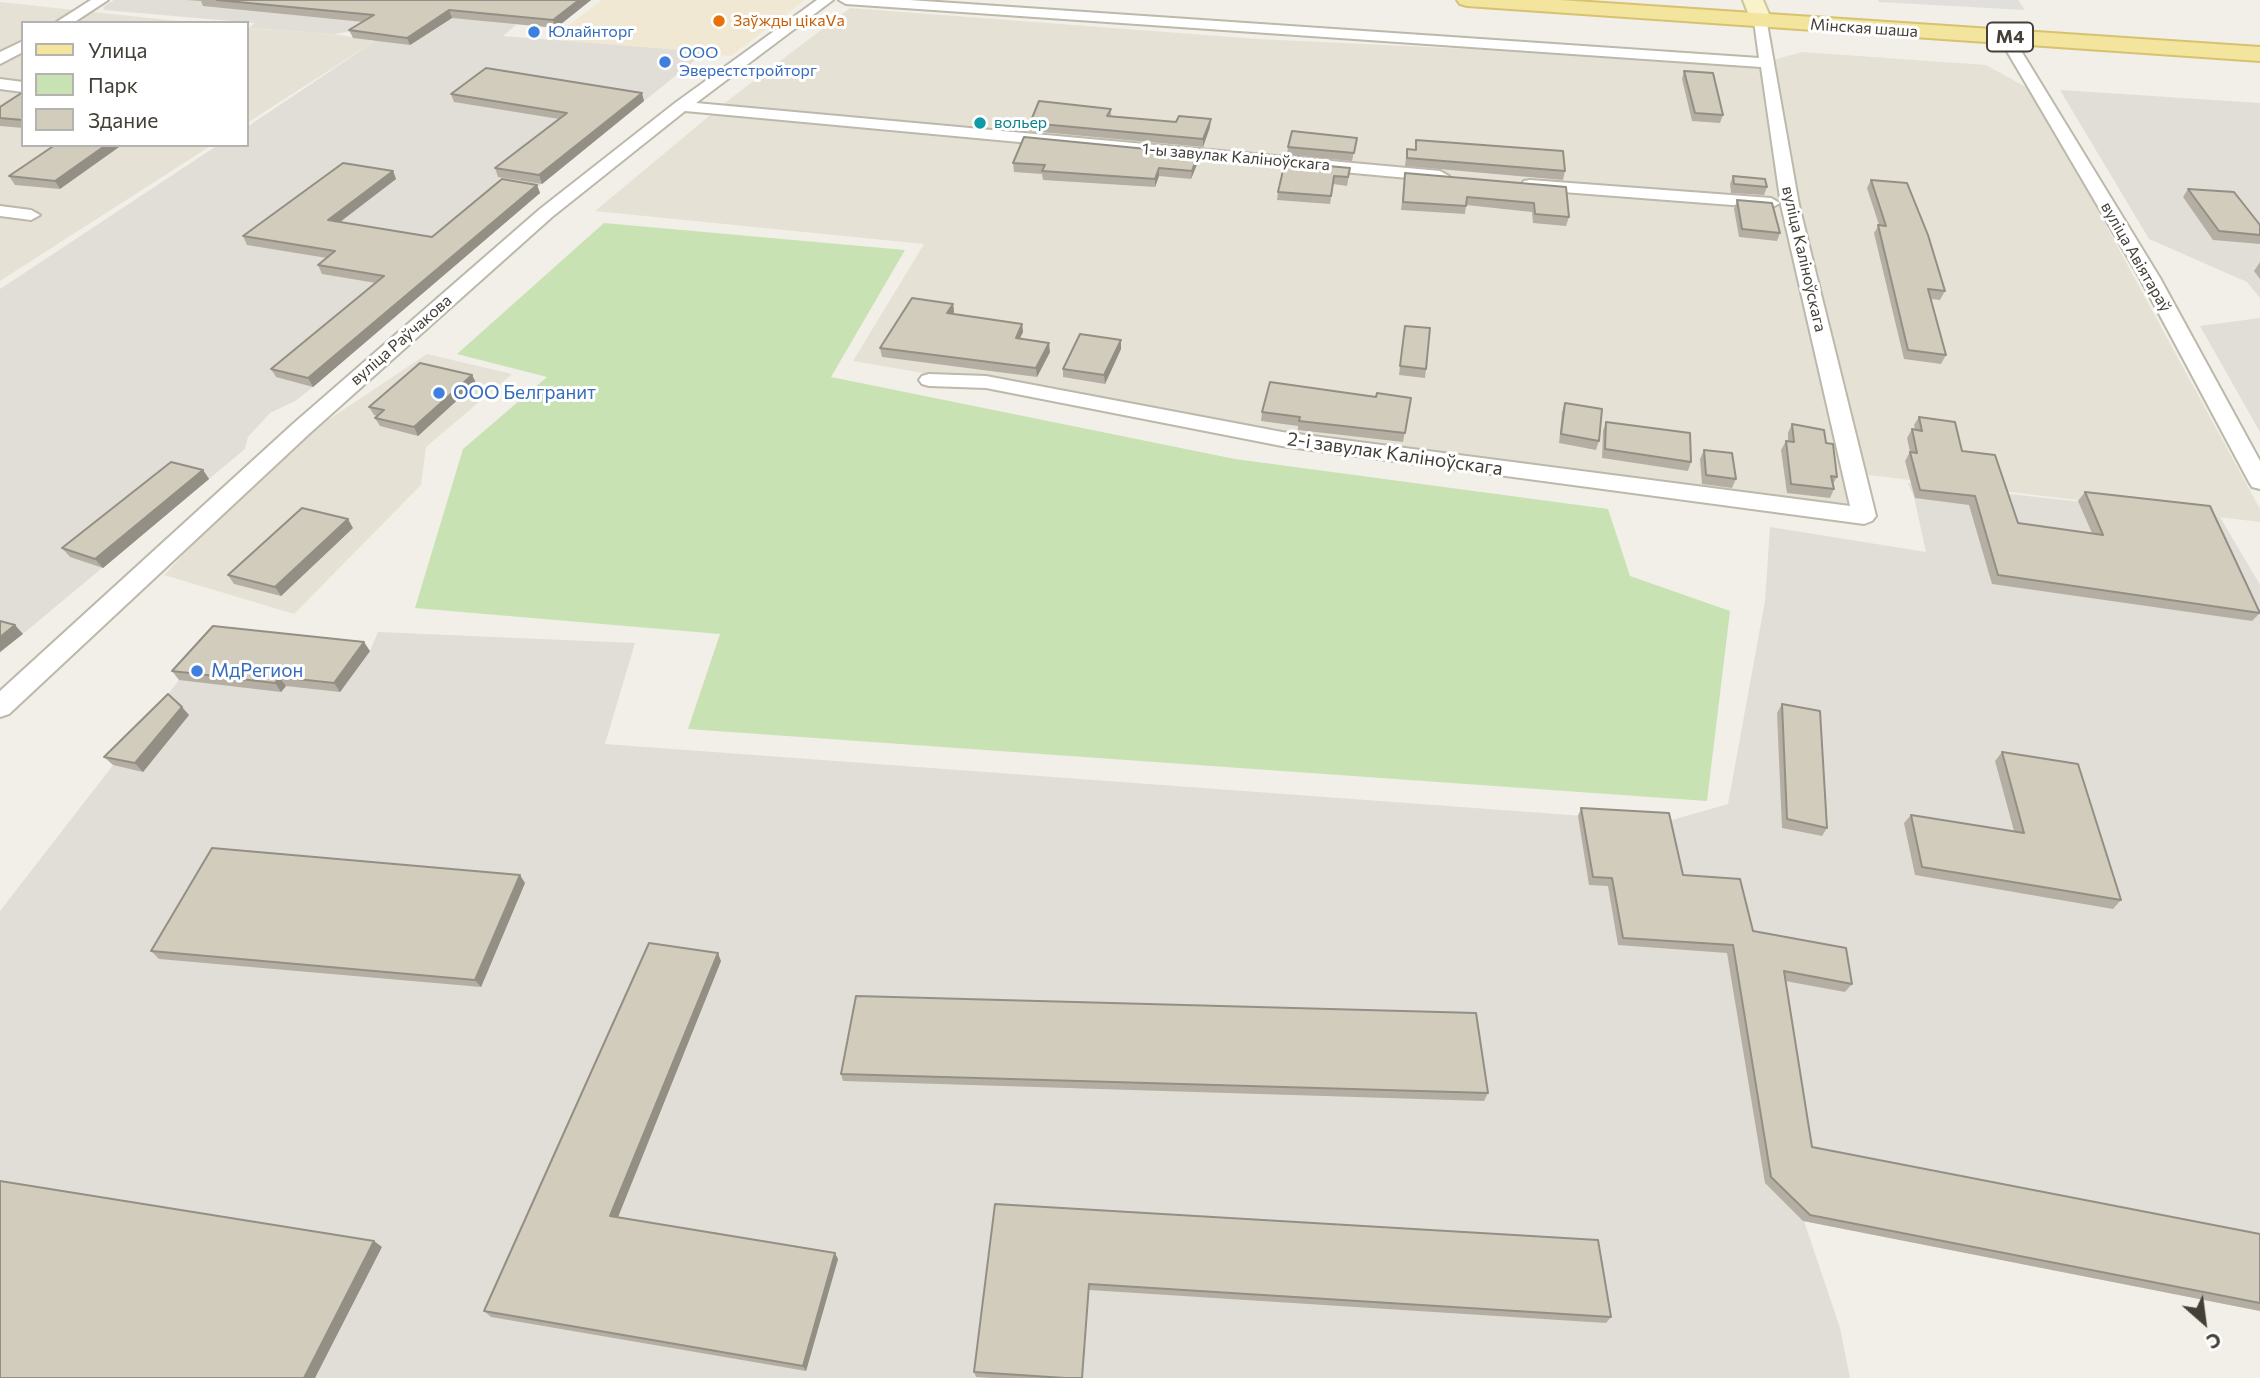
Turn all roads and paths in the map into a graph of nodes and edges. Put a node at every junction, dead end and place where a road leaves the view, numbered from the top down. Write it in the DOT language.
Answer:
graph roads {
  1 [pos="101,0"];
  2 [pos="825,0"];
  3 [pos="845,0"];
  4 [pos="1467,0"];
  5 [pos="1730,0"];
  6 [pos="1756,8"];
  7 [pos="65,21"];
  8 [pos="2006,36"];
  9 [pos="2260,37"];
  10 [pos="21,47"];
  11 [pos="2260,54"];
  12 [pos="0,59"];
  13 [pos="1767,63"];
  14 [pos="0,84"];
  15 [pos="21,87"];
  16 [pos="681,106"];
  17 [pos="1463,179"];
  18 [pos="1518,184"];
  19 [pos="1790,205"];
  20 [pos="0,211"];
  21 [pos="31,215"];
  22 [pos="929,380"];
  23 [pos="2260,482"];
  24 [pos="1864,516"];
  25 [pos="0,708"];
  1 -- 7 [label="street"];
  2 -- 16 [label="street, вуліца Раўчакова"];
  3 -- 13 [label="street"];
  4 -- 6 [label="main road, Мінская шаша / М4"];
  5 -- 6 [label="main road, Мінская шаша / М4"];
  6 -- 8 [label="main road, Мінская шаша / М4"];
  6 -- 9 [label="main road, Мінская шаша / М4"];
  6 -- 13 [label="street, вуліца Каліноўскага"];
  8 -- 11 [label="main road, Мінская шаша / М4"];
  8 -- 23 [label="street, вуліца Авіятараў"];
  10 -- 12 [label="street"];
  13 -- 19 [label="street, вуліца Каліноўскага"];
  14 -- 15 [label="street"];
  16 -- 17 [label="street, 1-ы завулак Каліноўскага"];
  16 -- 25 [label="street, вуліца Раўчакова"];
  18 -- 19 [label="street"];
  19 -- 24 [label="street, вуліца Каліноўскага"];
  20 -- 21 [label="street"];
  22 -- 24 [label="street, 2-і завулак Каліноўскага"];
}
